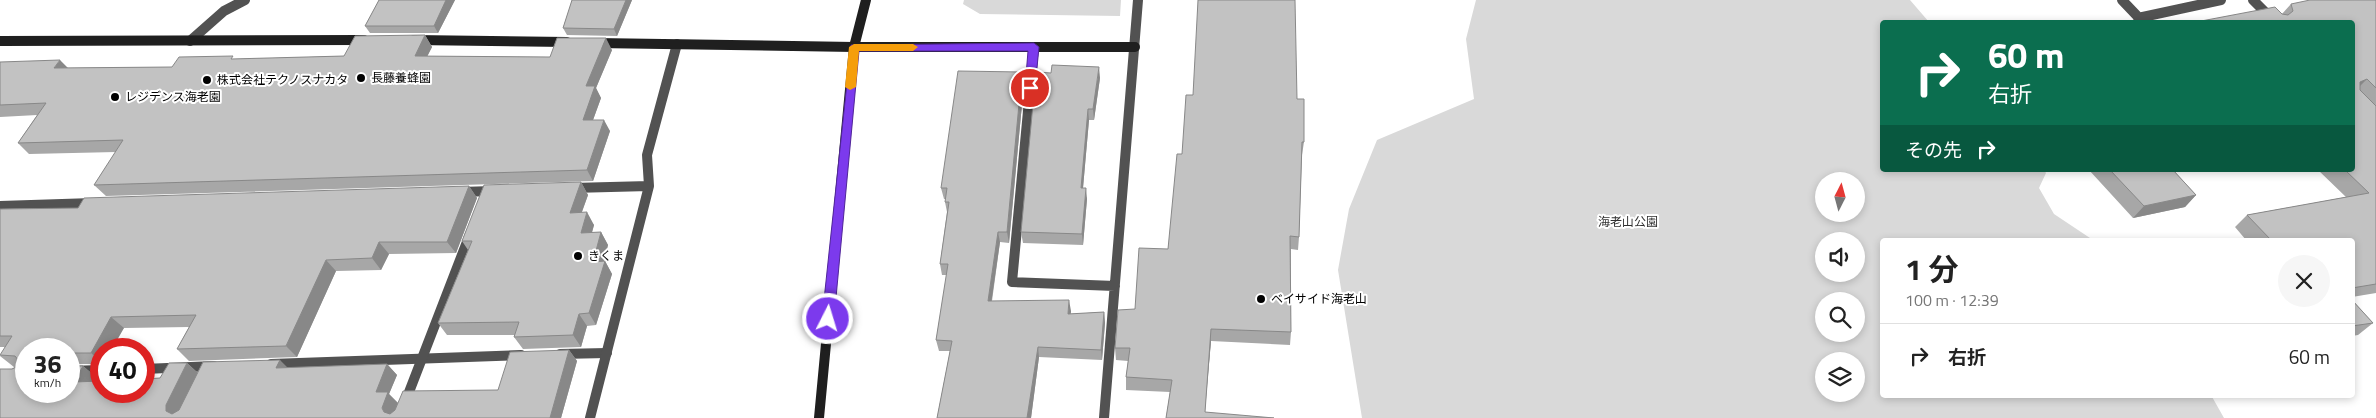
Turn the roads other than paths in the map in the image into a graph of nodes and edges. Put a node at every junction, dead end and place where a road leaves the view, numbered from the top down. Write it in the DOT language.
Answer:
graph roads {
  1 [pos="245,0"];
  2 [pos="866,0"];
  3 [pos="1138,0"];
  4 [pos="2122,0"];
  5 [pos="2221,0"];
  6 [pos="2252,0"];
  7 [pos="2141,20"];
  8 [pos="2273,20"];
  9 [pos="370,40"];
  10 [pos="400,40"];
  11 [pos="0,41"];
  12 [pos="190,41"];
  13 [pos="677,44"];
  14 [pos="854,47"];
  15 [pos="1034,47"];
  16 [pos="1135,47"];
  17 [pos="649,186"];
  18 [pos="563,189"];
  19 [pos="506,191"];
  20 [pos="447,192"];
  21 [pos="99,203"];
  22 [pos="0,206"];
  23 [pos="476,219"];
  24 [pos="1115,286"];
  25 [pos="607,353"];
  26 [pos="529,355"];
  27 [pos="548,355"];
  28 [pos="422,358"];
  29 [pos="259,364"];
  30 [pos="155,368"];
  31 [pos="213,369"];
  32 [pos="399,418"];
  33 [pos="590,418"];
  34 [pos="818,418"];
  35 [pos="1104,418"];
  1 -- 12 [label="street"];
  2 -- 14 [label="street"];
  3 -- 16 [label="street"];
  4 -- 7 [label="street"];
  5 -- 7 [label="street"];
  6 -- 8 [label="street"];
  9 -- 12 [label="street"];
  10 -- 13 [label="street"];
  11 -- 12 [label="street"];
  13 -- 14 [label="street"];
  13 -- 17 [label="street"];
  14 -- 15 [label="street"];
  14 -- 34 [label="street"];
  15 -- 16 [label="street"];
  15 -- 24 [label="street"];
  16 -- 24 [label="street"];
  17 -- 18 [label="street"];
  17 -- 25 [label="street"];
  19 -- 20 [label="street"];
  21 -- 22 [label="street"];
  23 -- 28 [label="street"];
  24 -- 35 [label="street"];
  25 -- 27 [label="street"];
  25 -- 33 [label="street"];
  26 -- 28 [label="street"];
  28 -- 29 [label="street"];
  28 -- 32 [label="street"];
  30 -- 31 [label="street"];
}
